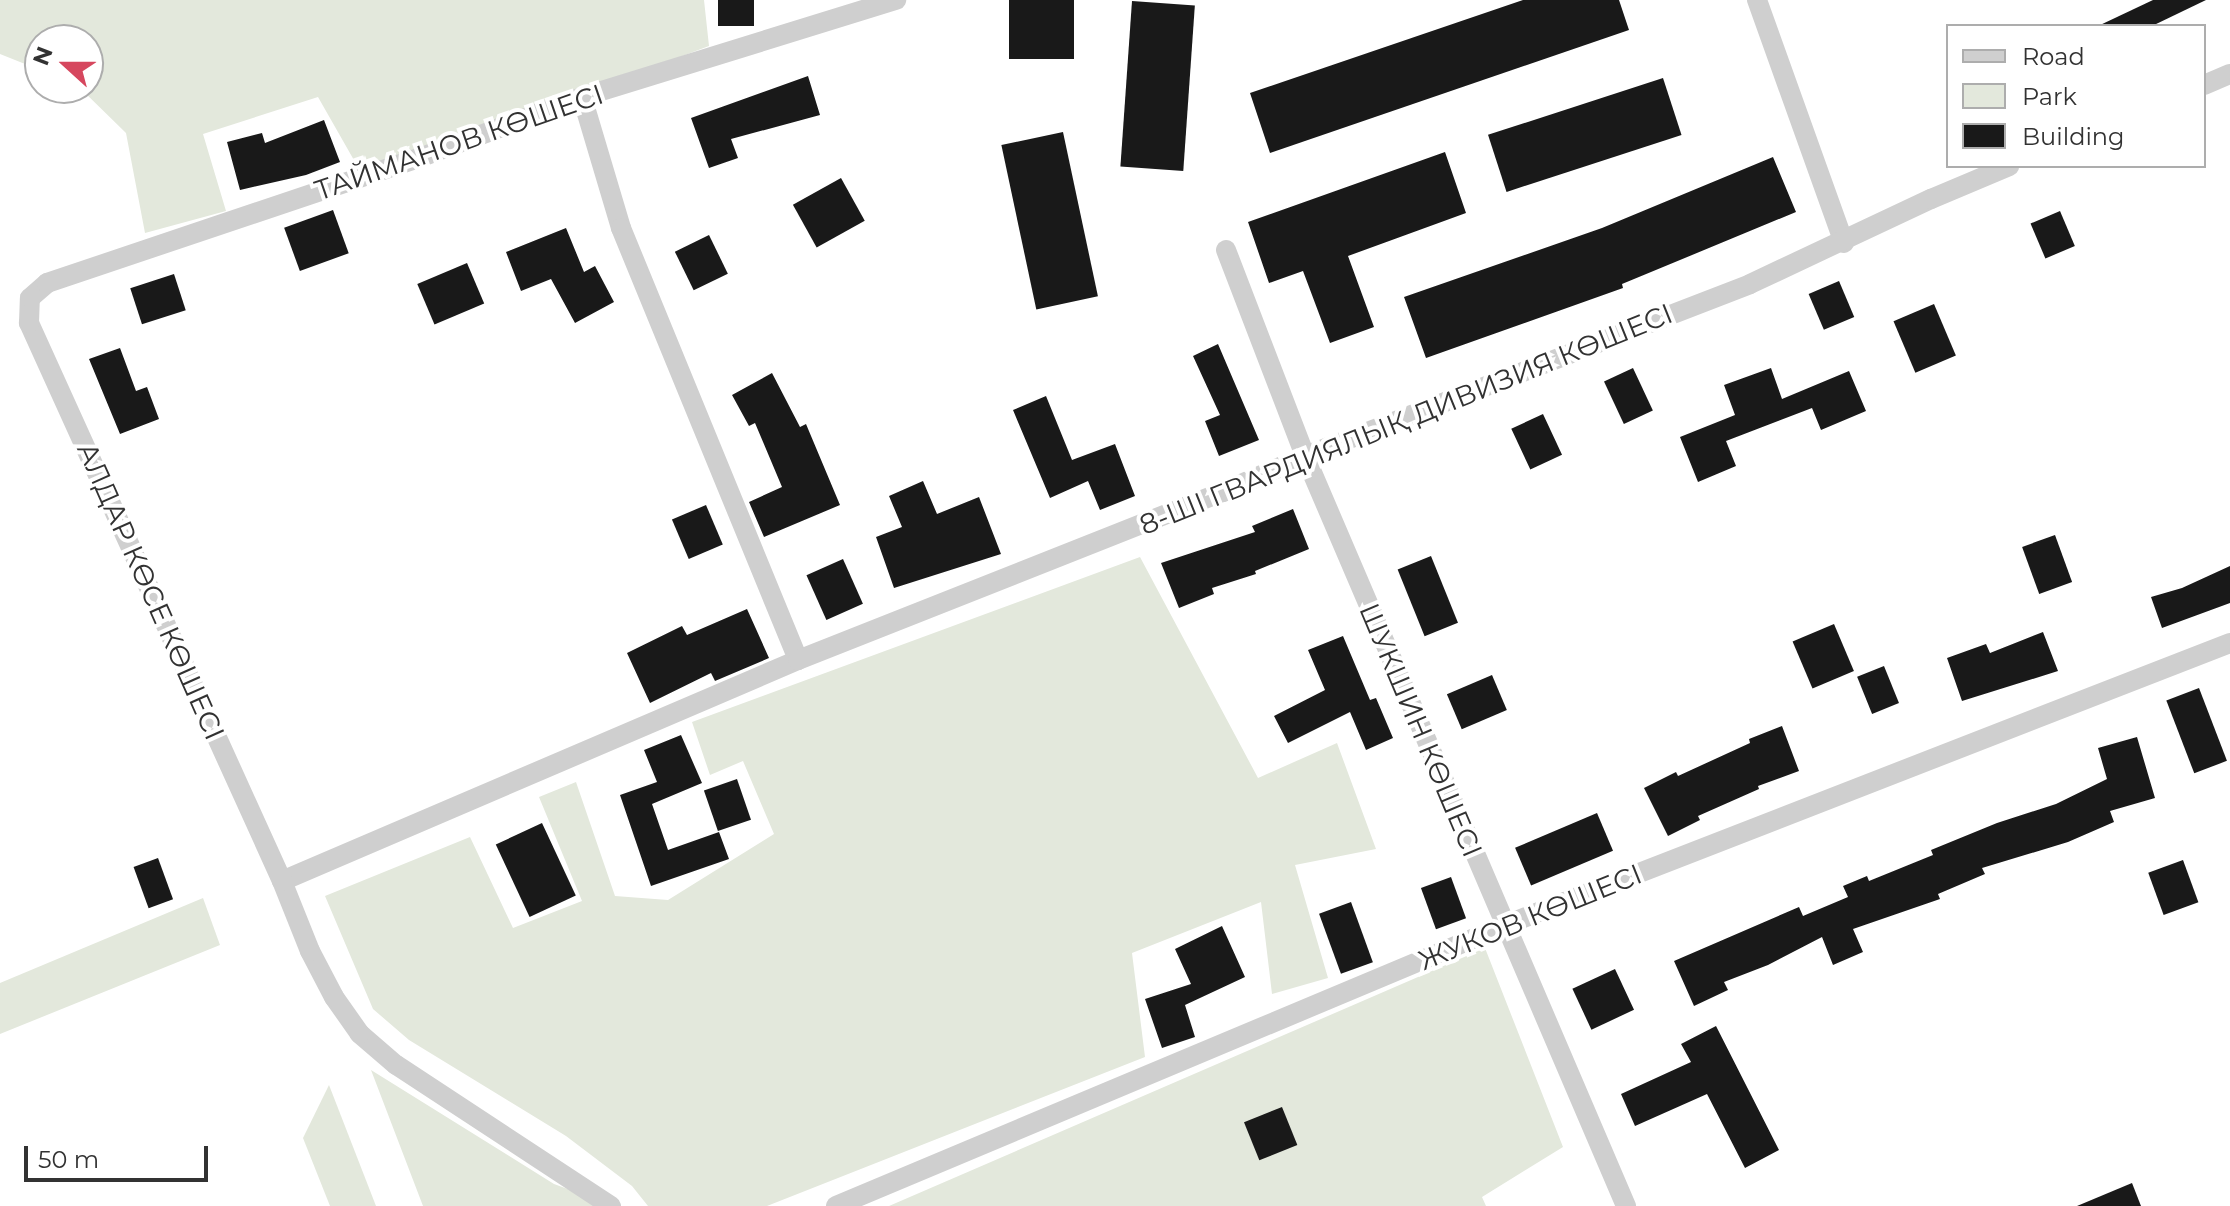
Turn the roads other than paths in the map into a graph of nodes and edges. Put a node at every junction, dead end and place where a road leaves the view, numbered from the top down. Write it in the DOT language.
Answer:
graph roads {
  1 [pos="896,0"];
  2 [pos="1757,0"];
  3 [pos="2230,74"];
  4 [pos="2206,84"];
  5 [pos="582,97"];
  6 [pos="2004,168"];
  7 [pos="1844,243"];
  8 [pos="1226,250"];
  9 [pos="30,298"];
  10 [pos="1305,456"];
  11 [pos="2230,643"];
  12 [pos="798,660"];
  13 [pos="282,881"];
  14 [pos="1503,926"];
  15 [pos="611,1206"];
  16 [pos="836,1206"];
  17 [pos="1626,1206"];
  1 -- 5 [label="street, ТАЙМАНОВ КӨШЕСІ"];
  2 -- 7 [label="street"];
  3 -- 4 [label="street"];
  5 -- 9 [label="street, ТАЙМАНОВ КӨШЕСІ"];
  5 -- 12 [label="street"];
  6 -- 7 [label="street, 8-ШІ ГВАРДИЯЛЫҚ ДИВИЗИЯ КӨШЕСІ"];
  7 -- 10 [label="street, 8-ШІ ГВАРДИЯЛЫҚ ДИВИЗИЯ КӨШЕСІ"];
  8 -- 10 [label="street, ШУКШИН КӨШЕСІ"];
  9 -- 13 [label="street, АЛДАР КӨСЕ КӨШЕСІ"];
  10 -- 12 [label="street, 8-ШІ ГВАРДИЯЛЫҚ ДИВИЗИЯ КӨШЕСІ"];
  10 -- 14 [label="street, ШУКШИН КӨШЕСІ"];
  11 -- 14 [label="street, ЖУКОВ КӨШЕСІ"];
  12 -- 13 [label="street, 8-ШІ ГВАРДИЯЛЫҚ ДИВИЗИЯ КӨШЕСІ"];
  13 -- 15 [label="street, АЛДАР КӨСЕ КӨШЕСІ"];
  14 -- 16 [label="street, ЖУКОВ КӨШЕСІ"];
  14 -- 17 [label="street, ШУКШИН КӨШЕСІ"];
}
